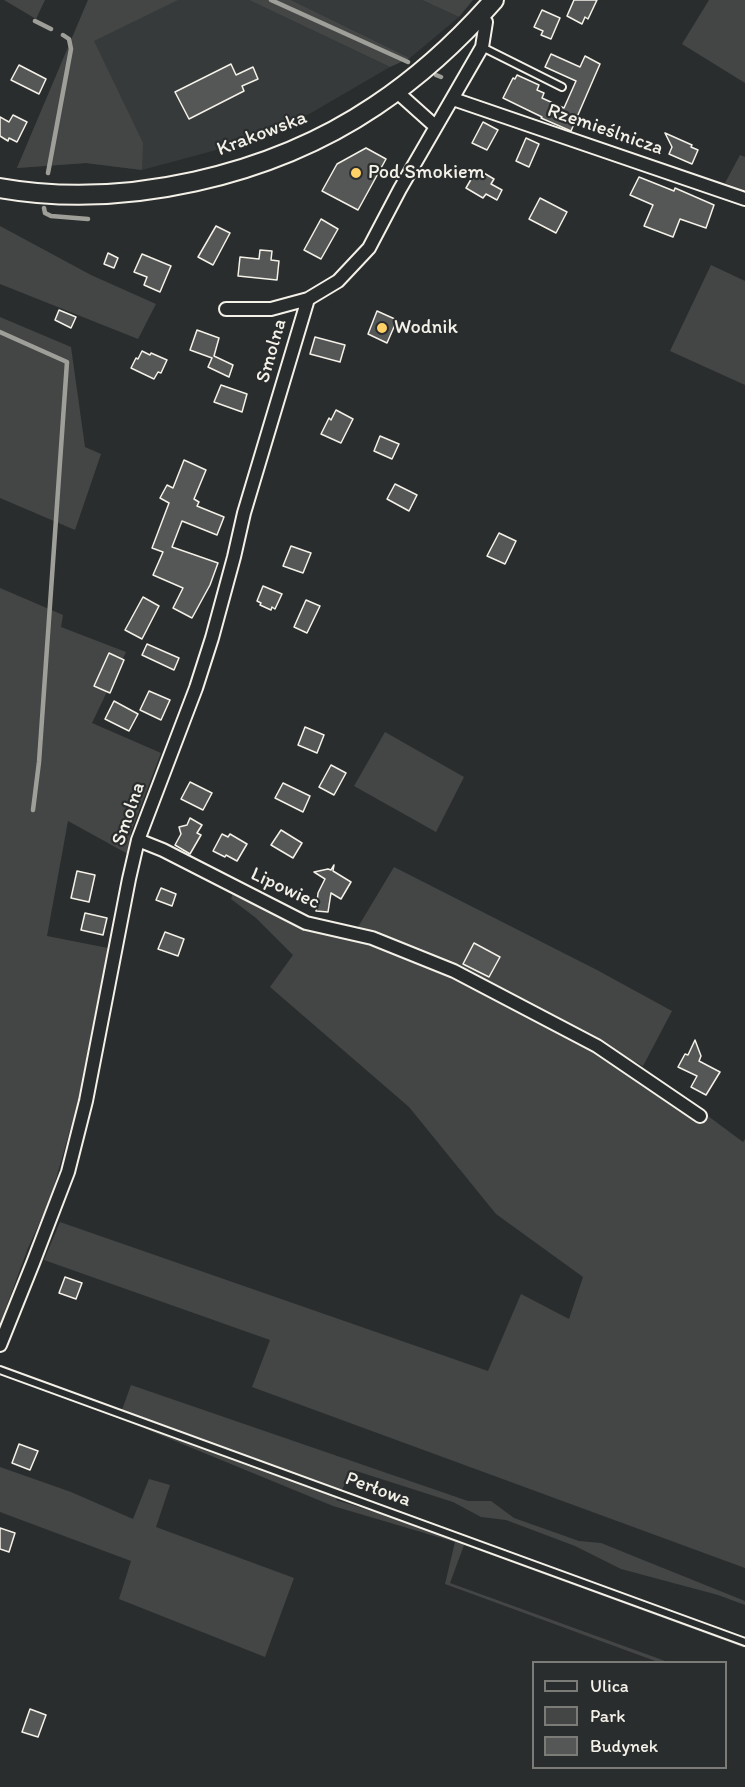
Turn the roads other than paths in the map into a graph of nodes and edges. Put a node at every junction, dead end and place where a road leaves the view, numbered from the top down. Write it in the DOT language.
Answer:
graph roads {
  1 [pos="494,0"];
  2 [pos="480,16"];
  3 [pos="482,47"];
  4 [pos="562,87"];
  5 [pos="396,91"];
  6 [pos="453,99"];
  7 [pos="435,126"];
  8 [pos="0,188"];
  9 [pos="745,199"];
  10 [pos="308,299"];
  11 [pos="226,309"];
  12 [pos="138,840"];
  13 [pos="700,1116"];
  14 [pos="0,1345"];
  15 [pos="0,1370"];
  16 [pos="745,1642"];
  1 -- 2 [label="main road, Krakowska"];
  2 -- 3 [label="street"];
  2 -- 5 [label="main road, Krakowska"];
  3 -- 4 [label="lane"];
  3 -- 6 [label="street"];
  5 -- 7 [label="street"];
  5 -- 8 [label="main road, Krakowska"];
  6 -- 7 [label="street"];
  6 -- 9 [label="street, Rzemieślnicza"];
  7 -- 10 [label="street"];
  10 -- 11 [label="street"];
  10 -- 12 [label="street, Smolna"];
  12 -- 13 [label="street, Lipowiec"];
  12 -- 14 [label="street, Smolna"];
  15 -- 16 [label="lane, Perłowa"];
}
